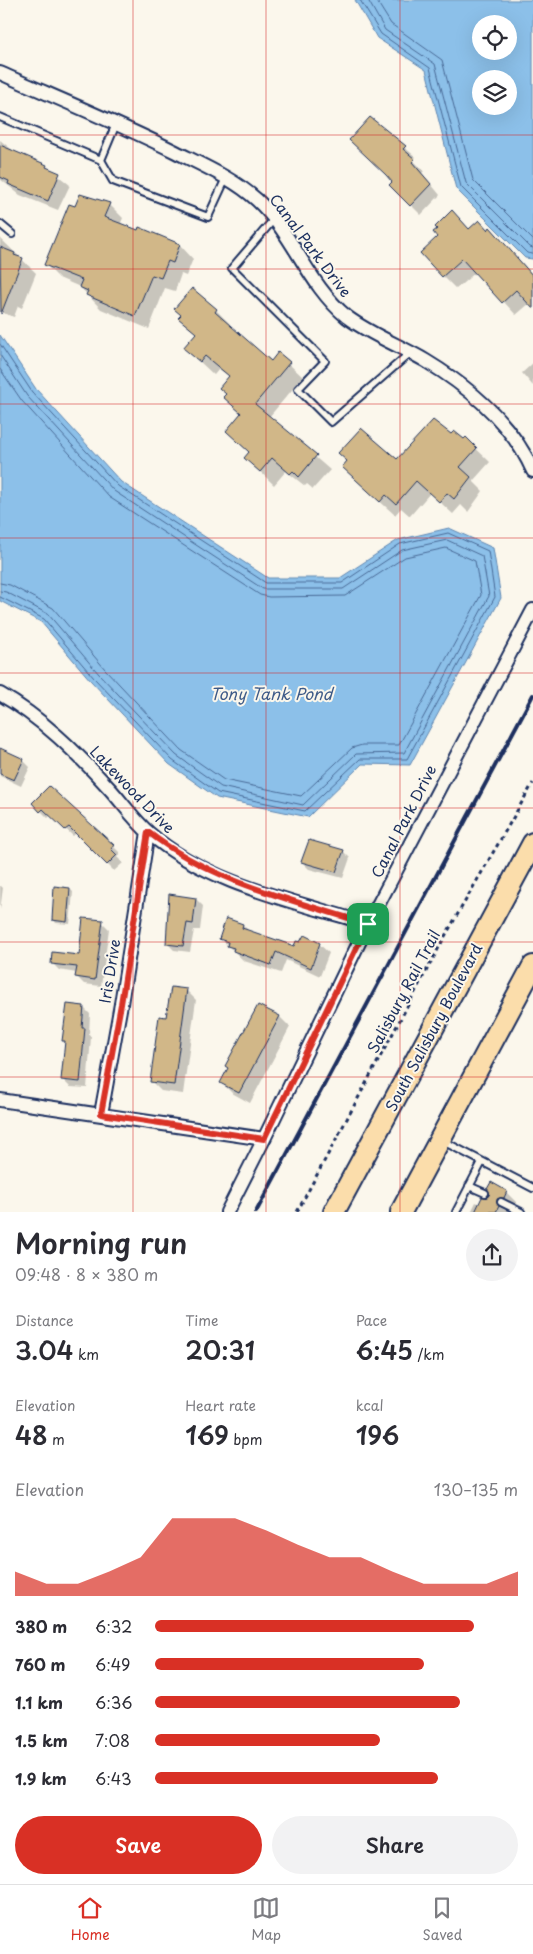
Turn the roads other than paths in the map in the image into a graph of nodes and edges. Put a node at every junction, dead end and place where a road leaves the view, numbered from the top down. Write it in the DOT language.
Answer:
graph roads {
  1 [pos="0,73"];
  2 [pos="0,116"];
  3 [pos="116,124"];
  4 [pos="101,160"];
  5 [pos="226,178"];
  6 [pos="274,219"];
  7 [pos="0,224"];
  8 [pos="12,234"];
  9 [pos="410,353"];
  10 [pos="533,471"];
  11 [pos="533,610"];
  12 [pos="0,694"];
  13 [pos="148,832"];
  14 [pos="533,843"];
  15 [pos="368,924"];
  16 [pos="533,966"];
  17 [pos="0,1100"];
  18 [pos="101,1114"];
  19 [pos="264,1139"];
  20 [pos="440,1140"];
  21 [pos="482,1162"];
  22 [pos="469,1186"];
  23 [pos="533,1188"];
  24 [pos="484,1193"];
  25 [pos="501,1202"];
  26 [pos="227,1212"];
  27 [pos="334,1212"];
  28 [pos="401,1212"];
  29 [pos="456,1212"];
  30 [pos="522,1212"];
  1 -- 3 [label="street, Canal Park Drive"];
  2 -- 4 [label="lane"];
  3 -- 4 [label="lane"];
  3 -- 5 [label="street, Canal Park Drive"];
  4 -- 5 [label="lane"];
  5 -- 6 [label="street, Canal Park Drive"];
  6 -- 9 [label="street, Canal Park Drive"];
  6 -- 9 [label="lane"];
  7 -- 8 [label="lane"];
  9 -- 10 [label="street, Canal Park Drive"];
  11 -- 15 [label="street, Canal Park Drive"];
  12 -- 13 [label="street, Lakewood Drive"];
  13 -- 15 [label="street, Lakewood Drive"];
  13 -- 18 [label="street, Iris Drive"];
  14 -- 27 [label="main road, South Salisbury Boulevard"];
  15 -- 19 [label="street, Canal Park Drive"];
  16 -- 20 [label="main road"];
  17 -- 18 [label="street"];
  18 -- 19 [label="street"];
  19 -- 26 [label="street, Canal Park Drive"];
  20 -- 21 [label="lane"];
  20 -- 28 [label="main road"];
  21 -- 22 [label="lane"];
  21 -- 23 [label="lane"];
  22 -- 24 [label="lane"];
  22 -- 29 [label="lane"];
  25 -- 30 [label="lane"];
}
